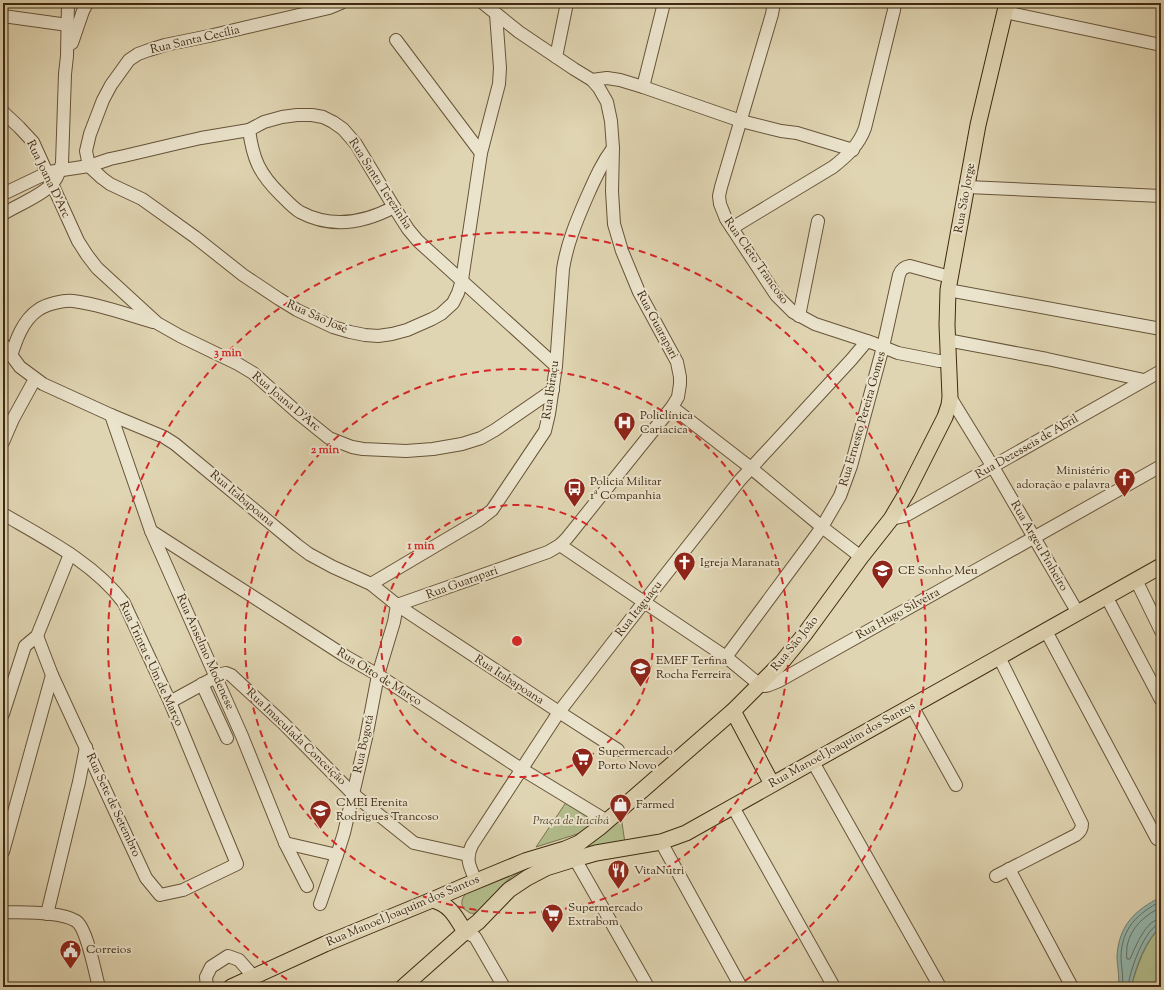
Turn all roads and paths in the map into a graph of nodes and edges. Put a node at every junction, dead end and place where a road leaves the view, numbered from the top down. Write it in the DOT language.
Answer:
graph roads {
  1 [pos="68,3"];
  2 [pos="87,3"];
  3 [pos="341,3"];
  4 [pos="483,3"];
  5 [pos="567,3"];
  6 [pos="664,3"];
  7 [pos="774,3"];
  8 [pos="895,3"];
  9 [pos="1006,8"];
  10 [pos="496,14"];
  11 [pos="3,16"];
  12 [pos="68,25"];
  13 [pos="396,40"];
  14 [pos="1161,45"];
  15 [pos="67,56"];
  16 [pos="556,57"];
  17 [pos="592,80"];
  18 [pos="643,87"];
  19 [pos="3,112"];
  20 [pos="740,122"];
  21 [pos="249,130"];
  22 [pos="613,148"];
  23 [pos="853,150"];
  24 [pos="481,153"];
  25 [pos="89,166"];
  26 [pos="60,170"];
  27 [pos="47,172"];
  28 [pos="52,184"];
  29 [pos="967,187"];
  30 [pos="3,194"];
  31 [pos="1161,196"];
  32 [pos="394,207"];
  33 [pos="3,214"];
  34 [pos="818,221"];
  35 [pos="732,228"];
  36 [pos="462,280"];
  37 [pos="949,283"];
  38 [pos="799,316"];
  39 [pos="157,323"];
  40 [pos="1161,329"];
  41 [pos="947,340"];
  42 [pos="867,341"];
  43 [pos="3,344"];
  44 [pos="883,347"];
  45 [pos="11,356"];
  46 [pos="949,361"];
  47 [pos="556,366"];
  48 [pos="1161,371"];
  49 [pos="35,379"];
  50 [pos="1144,380"];
  51 [pos="553,390"];
  52 [pos="950,397"];
  53 [pos="672,407"];
  54 [pos="111,415"];
  55 [pos="3,442"];
  56 [pos="1161,466"];
  57 [pos="993,467"];
  58 [pos="751,468"];
  59 [pos="3,514"];
  60 [pos="891,519"];
  61 [pos="822,527"];
  62 [pos="151,531"];
  63 [pos="1034,538"];
  64 [pos="560,545"];
  65 [pos="70,554"];
  66 [pos="861,558"];
  67 [pos="1161,566"];
  68 [pos="1136,580"];
  69 [pos="371,584"];
  70 [pos="1106,596"];
  71 [pos="644,602"];
  72 [pos="397,605"];
  73 [pos="1078,613"];
  74 [pos="1046,631"];
  75 [pos="1161,631"];
  76 [pos="37,636"];
  77 [pos="726,657"];
  78 [pos="999,657"];
  79 [pos="52,675"];
  80 [pos="216,676"];
  81 [pos="378,676"];
  82 [pos="202,684"];
  83 [pos="760,685"];
  84 [pos="1161,700"];
  85 [pos="170,702"];
  86 [pos="912,706"];
  87 [pos="733,710"];
  88 [pos="559,712"];
  89 [pos="3,714"];
  90 [pos="227,738"];
  91 [pos="86,747"];
  92 [pos="618,750"];
  93 [pos="813,762"];
  94 [pos="522,768"];
  95 [pos="772,784"];
  96 [pos="956,786"];
  97 [pos="353,794"];
  98 [pos="733,807"];
  99 [pos="607,821"];
  100 [pos="1157,839"];
  101 [pos="285,842"];
  102 [pos="661,842"];
  103 [pos="579,843"];
  104 [pos="3,852"];
  105 [pos="337,855"];
  106 [pos="468,855"];
  107 [pos="575,859"];
  108 [pos="237,864"];
  109 [pos="1009,869"];
  110 [pos="996,876"];
  111 [pos="476,881"];
  112 [pos="307,886"];
  113 [pos="462,887"];
  114 [pos="432,900"];
  115 [pos="320,904"];
  116 [pos="3,912"];
  117 [pos="47,914"];
  118 [pos="470,928"];
  119 [pos="254,976"];
  120 [pos="642,984"];
  121 [pos="99,987"];
  122 [pos="207,987"];
  123 [pos="231,987"];
  124 [pos="403,987"];
  125 [pos="504,987"];
  126 [pos="741,987"];
  127 [pos="834,987"];
  128 [pos="940,987"];
  129 [pos="1072,987"];
  1 -- 12 [label="street"];
  2 -- 15 [label="street"];
  3 -- 25 [label="street, Rua Santa Cecília"];
  4 -- 10 [label="street, Rua Guarapari"];
  5 -- 16 [label="street"];
  6 -- 18 [label="street"];
  7 -- 20 [label="street, Rua Cleto Trancoso"];
  8 -- 23 [label="street"];
  9 -- 14 [label="street"];
  9 -- 29 [label="main road, Rua São Jorge"];
  10 -- 16 [label="street, Rua Guarapari"];
  10 -- 24 [label="street, Rua São José"];
  11 -- 12 [label="street"];
  12 -- 15 [label="street"];
  13 -- 24 [label="street"];
  15 -- 26 [label="street"];
  16 -- 17 [label="street, Rua Guarapari"];
  17 -- 18 [label="street"];
  17 -- 22 [label="street, Rua Guarapari"];
  18 -- 20 [label="street"];
  19 -- 27 [label="street, Rua Joana D'Arc"];
  20 -- 23 [label="street"];
  20 -- 35 [label="street, Rua Cleto Trancoso"];
  21 -- 25 [label="street, Rua Santa Terezinha"];
  21 -- 32 [label="street, Rua Santa Terezinha"];
  21 -- 32 [label="street"];
  22 -- 47 [label="street, Rua Ibiraçu"];
  22 -- 53 [label="street, Rua Guarapari"];
  23 -- 35 [label="street"];
  24 -- 36 [label="street, Rua São José"];
  25 -- 26 [label="street, Rua Santa Terezinha"];
  25 -- 36 [label="street, Rua São José"];
  26 -- 27 [label="street, Rua Santa Terezinha"];
  26 -- 28 [label="street"];
  27 -- 28 [label="street, Rua Joana D'Arc"];
  27 -- 30 [label="street, Rua Santa Terezinha"];
  28 -- 33 [label="street"];
  28 -- 39 [label="street, Rua Joana D'Arc"];
  29 -- 31 [label="street"];
  29 -- 37 [label="main road, Rua São Jorge"];
  32 -- 36 [label="street, Rua Santa Terezinha"];
  34 -- 38 [label="street"];
  35 -- 38 [label="street, Rua Cleto Trancoso"];
  36 -- 47 [label="street, Rua Santa Terezinha"];
  37 -- 40 [label="street"];
  37 -- 41 [label="main road, Rua São Jorge"];
  37 -- 44 [label="street, Rua Ernesto Pereira Gomes"];
  38 -- 42 [label="street, Rua Cleto Trancoso"];
  39 -- 45 [label="street"];
  39 -- 51 [label="street, Rua Joana D'Arc"];
  41 -- 46 [label="main road, Rua São Jorge"];
  41 -- 50 [label="street"];
  42 -- 44 [label="street, Rua Cleto Trancoso"];
  42 -- 58 [label="street, Rua Itaguaçu"];
  43 -- 45 [label="street, Rua Itabapoana"];
  44 -- 46 [label="street, Rua Cleto Trancoso"];
  44 -- 61 [label="street, Rua Ernesto Pereira Gomes"];
  45 -- 49 [label="street, Rua Itabapoana"];
  46 -- 52 [label="main road, Rua São Jorge"];
  47 -- 51 [label="street, Rua Ibiraçu"];
  48 -- 50 [label="street, Rua Dezesseis de Abril"];
  49 -- 54 [label="street, Rua Itabapoana"];
  49 -- 55 [label="street"];
  50 -- 57 [label="street, Rua Dezesseis de Abril"];
  51 -- 69 [label="street, Rua Ibiraçu"];
  52 -- 57 [label="street, Rua Argeu Pinheiro"];
  52 -- 60 [label="main road, Rua São João"];
  53 -- 58 [label="street"];
  53 -- 64 [label="street, Rua Guarapari"];
  54 -- 62 [label="street, Rua Anselmo Modenese"];
  54 -- 69 [label="street, Rua Itabapoana"];
  56 -- 63 [label="street, Rua Hugo Silveira"];
  57 -- 60 [label="street, Rua Dezesseis de Abril"];
  57 -- 63 [label="street, Rua Argeu Pinheiro"];
  58 -- 61 [label="street"];
  58 -- 71 [label="street, Rua Itaguaçu"];
  59 -- 65 [label="street, Rua Trinta e Um de Março"];
  60 -- 66 [label="main road, Rua São João"];
  61 -- 66 [label="street"];
  61 -- 77 [label="street, Rua Ernesto Pereira Gomes"];
  62 -- 80 [label="street, Rua Anselmo Modenese"];
  62 -- 81 [label="street, Rua Oito de Março"];
  63 -- 73 [label="street, Rua Argeu Pinheiro"];
  63 -- 83 [label="street, Rua Hugo Silveira"];
  64 -- 71 [label="street"];
  64 -- 72 [label="street, Rua Guarapari"];
  65 -- 76 [label="street"];
  65 -- 85 [label="street, Rua Trinta e Um de Março"];
  66 -- 83 [label="main road, Rua São João"];
  67 -- 68 [label="main road, Rua Manoel Joaquim dos Santos"];
  68 -- 70 [label="main road, Rua Manoel Joaquim dos Santos"];
  68 -- 75 [label="street"];
  69 -- 72 [label="street, Rua Itabapoana"];
  70 -- 73 [label="main road, Rua Manoel Joaquim dos Santos"];
  70 -- 84 [label="street"];
  71 -- 77 [label="street"];
  71 -- 88 [label="street, Rua Itaguaçu"];
  72 -- 81 [label="street, Rua Bogotá"];
  72 -- 88 [label="street, Rua Itabapoana"];
  73 -- 74 [label="main road, Rua Manoel Joaquim dos Santos"];
  74 -- 78 [label="main road, Rua Manoel Joaquim dos Santos"];
  74 -- 100 [label="street"];
  76 -- 79 [label="street, Rua Sete de Setembro"];
  76 -- 89 [label="street"];
  77 -- 83 [label="street"];
  78 -- 86 [label="main road, Rua Manoel Joaquim dos Santos"];
  78 -- 109 [label="street"];
  79 -- 91 [label="street, Rua Sete de Setembro"];
  79 -- 104 [label="street"];
  80 -- 82 [label="street"];
  80 -- 97 [label="street, Rua Imaculada Conceição"];
  80 -- 101 [label="street, Rua Anselmo Modenese"];
  81 -- 94 [label="street, Rua Oito de Março"];
  81 -- 97 [label="street, Rua Bogotá"];
  82 -- 85 [label="street"];
  82 -- 90 [label="street"];
  83 -- 87 [label="main road, Rua São João"];
  85 -- 108 [label="street, Rua Trinta e Um de Março"];
  86 -- 93 [label="main road, Rua Manoel Joaquim dos Santos"];
  86 -- 96 [label="street"];
  87 -- 95 [label="main road"];
  87 -- 99 [label="main road, Rua São João"];
  88 -- 92 [label="street, Rua Itabapoana"];
  88 -- 94 [label="street, Rua Itaguaçu"];
  91 -- 108 [label="street, Rua Sete de Setembro"];
  91 -- 117 [label="street"];
  93 -- 95 [label="main road, Rua Manoel Joaquim dos Santos"];
  93 -- 128 [label="street"];
  94 -- 99 [label="street, Rua Oito de Março"];
  94 -- 106 [label="street, Rua Itaguaçu"];
  95 -- 98 [label="main road, Rua Manoel Joaquim dos Santos"];
  97 -- 105 [label="street, Rua Bogotá"];
  97 -- 106 [label="street, Rua Imaculada Conceição"];
  98 -- 102 [label="main road, Rua Manoel Joaquim dos Santos"];
  98 -- 127 [label="street"];
  99 -- 103 [label="main road, Rua São João"];
  101 -- 105 [label="street"];
  101 -- 112 [label="street, Rua Anselmo Modenese"];
  102 -- 107 [label="main road, Rua Manoel Joaquim dos Santos"];
  102 -- 126 [label="street"];
  103 -- 111 [label="main road, Rua Manoel Joaquim dos Santos"];
  105 -- 115 [label="street, Rua Bogotá"];
  106 -- 111 [label="street"];
  107 -- 118 [label="main road, Rua Manoel Joaquim dos Santos"];
  107 -- 120 [label="street"];
  109 -- 110 [label="street"];
  109 -- 129 [label="street"];
  111 -- 113 [label="main road, Rua Manoel Joaquim dos Santos"];
  113 -- 114 [label="main road, Rua Manoel Joaquim dos Santos"];
  113 -- 118 [label="main road"];
  114 -- 118 [label="main road"];
  114 -- 119 [label="main road, Rua Manoel Joaquim dos Santos"];
  116 -- 117 [label="street"];
  117 -- 121 [label="street"];
  118 -- 124 [label="main road, Rua Manoel Joaquim dos Santos"];
  118 -- 125 [label="street"];
  119 -- 122 [label="street"];
  119 -- 123 [label="main road, Rua Manoel Joaquim dos Santos"];
}
